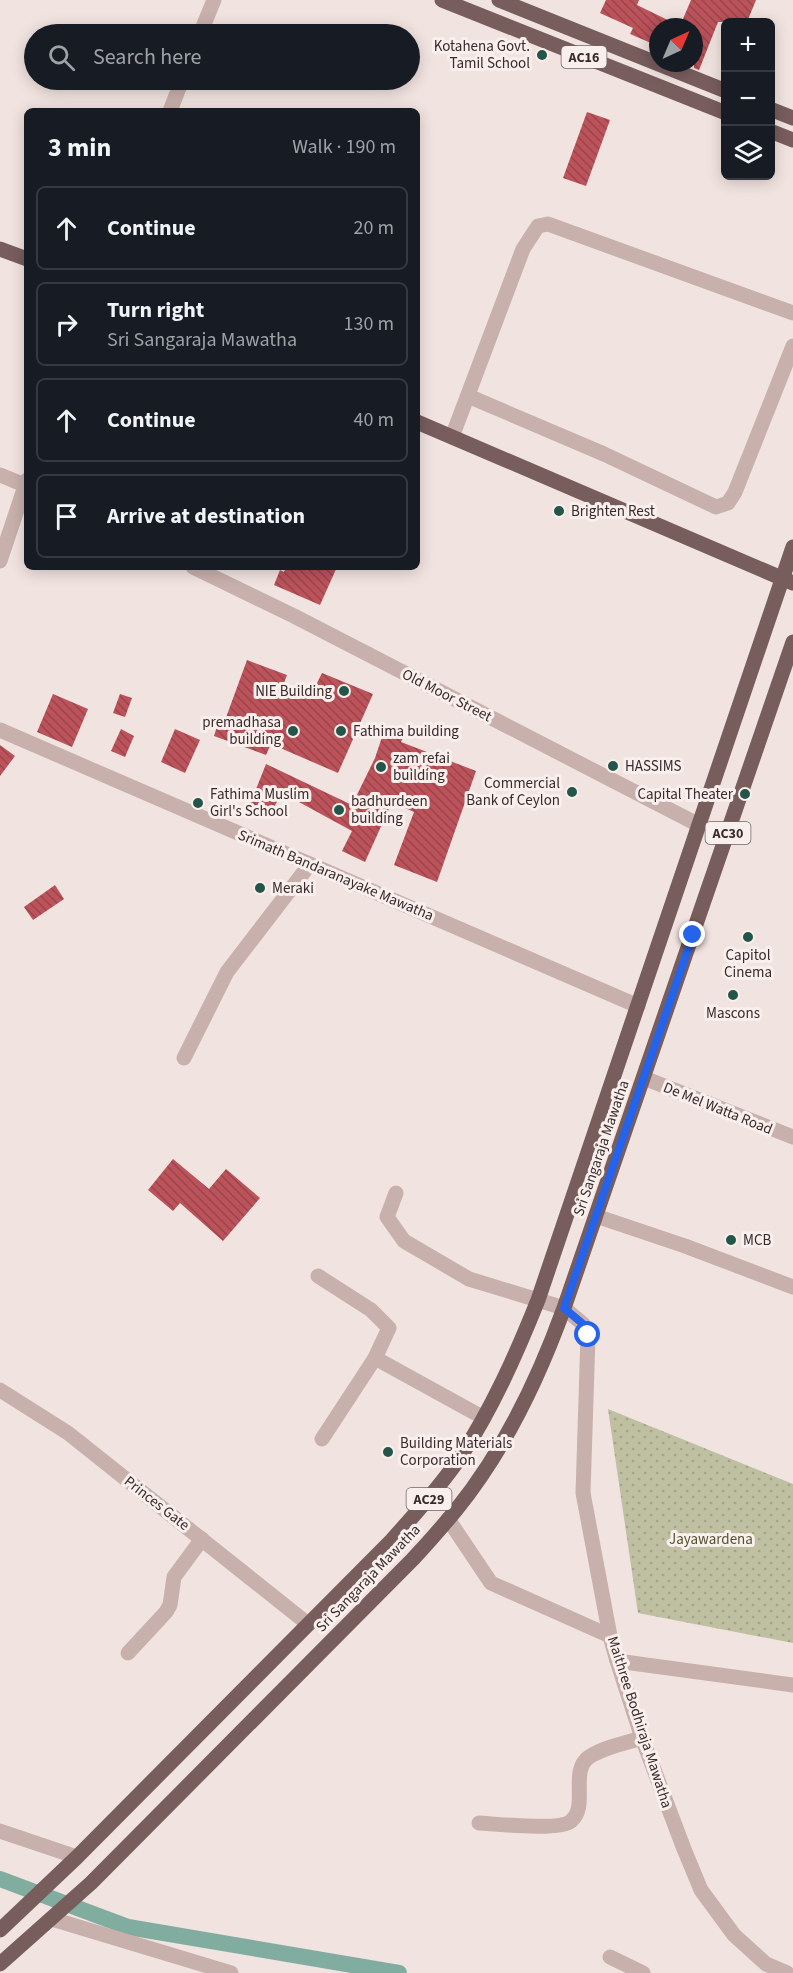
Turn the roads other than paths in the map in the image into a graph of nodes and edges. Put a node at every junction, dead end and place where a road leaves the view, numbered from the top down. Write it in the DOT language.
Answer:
graph roads {
  1 [pos="214,0"];
  2 [pos="442,0"];
  3 [pos="499,0"];
  4 [pos="204,24"];
  5 [pos="721,88"];
  6 [pos="178,90"];
  7 [pos="171,108"];
  8 [pos="721,111"];
  9 [pos="775,111"];
  10 [pos="793,118"];
  11 [pos="775,133"];
  12 [pos="793,140"];
  13 [pos="0,249"];
  14 [pos="24,258"];
  15 [pos="793,313"];
  16 [pos="793,346"];
  17 [pos="468,396"];
  18 [pos="420,423"];
  19 [pos="452,437"];
  20 [pos="0,475"];
  21 [pos="24,483"];
  22 [pos="24,490"];
  23 [pos="793,547"];
  24 [pos="0,561"];
  25 [pos="199,570"];
  26 [pos="788,581"];
  27 [pos="793,642"];
  28 [pos="0,730"];
  29 [pos="699,825"];
  30 [pos="310,864"];
  31 [pos="638,1006"];
  32 [pos="662,1023"];
  33 [pos="184,1059"];
  34 [pos="644,1078"];
  35 [pos="793,1137"];
  36 [pos="396,1192"];
  37 [pos="596,1216"];
  38 [pos="318,1276"];
  39 [pos="793,1287"];
  40 [pos="538,1299"];
  41 [pos="564,1308"];
  42 [pos="375,1358"];
  43 [pos="0,1390"];
  44 [pos="484,1418"];
  45 [pos="322,1439"];
  46 [pos="448,1519"];
  47 [pos="202,1539"];
  48 [pos="308,1624"];
  49 [pos="610,1636"];
  50 [pos="128,1653"];
  51 [pos="617,1661"];
  52 [pos="793,1685"];
  53 [pos="642,1738"];
  54 [pos="479,1823"];
  55 [pos="0,1831"];
  56 [pos="77,1857"];
  57 [pos="56,1915"];
  58 [pos="6,1921"];
  59 [pos="610,1957"];
  60 [pos="0,1964"];
  61 [pos="231,1973"];
  62 [pos="643,1973"];
  63 [pos="787,1973"];
  1 -- 4 [label="street"];
  2 -- 8 [label="main road, AC16"];
  3 -- 5 [label="main road, AC16"];
  6 -- 7 [label="street"];
  9 -- 10 [label="main road"];
  11 -- 12 [label="main road"];
  13 -- 14 [label="main road"];
  15 -- 17 [label="street"];
  16 -- 17 [label="street"];
  17 -- 19 [label="street"];
  18 -- 19 [label="main road"];
  19 -- 26 [label="main road"];
  20 -- 21 [label="street"];
  22 -- 24 [label="street"];
  23 -- 26 [label="main road, AC30"];
  25 -- 29 [label="street, Old Moor Street"];
  26 -- 29 [label="main road, AC30"];
  27 -- 32 [label="main road, AC30"];
  28 -- 30 [label="street, Srimath Bandaranayake Mawatha"];
  29 -- 31 [label="main road, AC30"];
  30 -- 31 [label="street, Srimath Bandaranayake Mawatha"];
  30 -- 33 [label="street"];
  31 -- 40 [label="main road, Sri Sangaraja Mawatha / AC29"];
  32 -- 34 [label="main road, Sri Sangaraja Mawatha / AC29"];
  34 -- 35 [label="street, De Mel Watta Road"];
  34 -- 37 [label="main road, Sri Sangaraja Mawatha / AC29"];
  36 -- 40 [label="street, Maithree Bodhiraja Mawatha"];
  37 -- 39 [label="street"];
  37 -- 41 [label="main road, Sri Sangaraja Mawatha / AC29"];
  38 -- 42 [label="street"];
  40 -- 41 [label="street, Maithree Bodhiraja Mawatha"];
  40 -- 44 [label="main road, Sri Sangaraja Mawatha / AC29"];
  41 -- 46 [label="main road, Sri Sangaraja Mawatha / AC29"];
  41 -- 49 [label="street, Maithree Bodhiraja Mawatha"];
  42 -- 44 [label="street"];
  42 -- 45 [label="street"];
  43 -- 47 [label="street, Princes Gate"];
  44 -- 48 [label="main road, Sri Sangaraja Mawatha / AC29"];
  46 -- 49 [label="street"];
  46 -- 57 [label="main road, Sri Sangaraja Mawatha / AC29"];
  47 -- 48 [label="street, Princes Gate"];
  47 -- 50 [label="street"];
  48 -- 56 [label="main road, Sri Sangaraja Mawatha / AC29"];
  49 -- 51 [label="street, Maithree Bodhiraja Mawatha"];
  51 -- 52 [label="street"];
  51 -- 53 [label="street, Maithree Bodhiraja Mawatha"];
  53 -- 54 [label="street"];
  53 -- 63 [label="street, Maithree Bodhiraja Mawatha"];
  55 -- 56 [label="street"];
  56 -- 58 [label="main road, Sri Sangaraja Mawatha / AC29"];
  57 -- 60 [label="main road, Sri Sangaraja Mawatha / AC29"];
  57 -- 61 [label="street"];
  59 -- 62 [label="street"];
}
